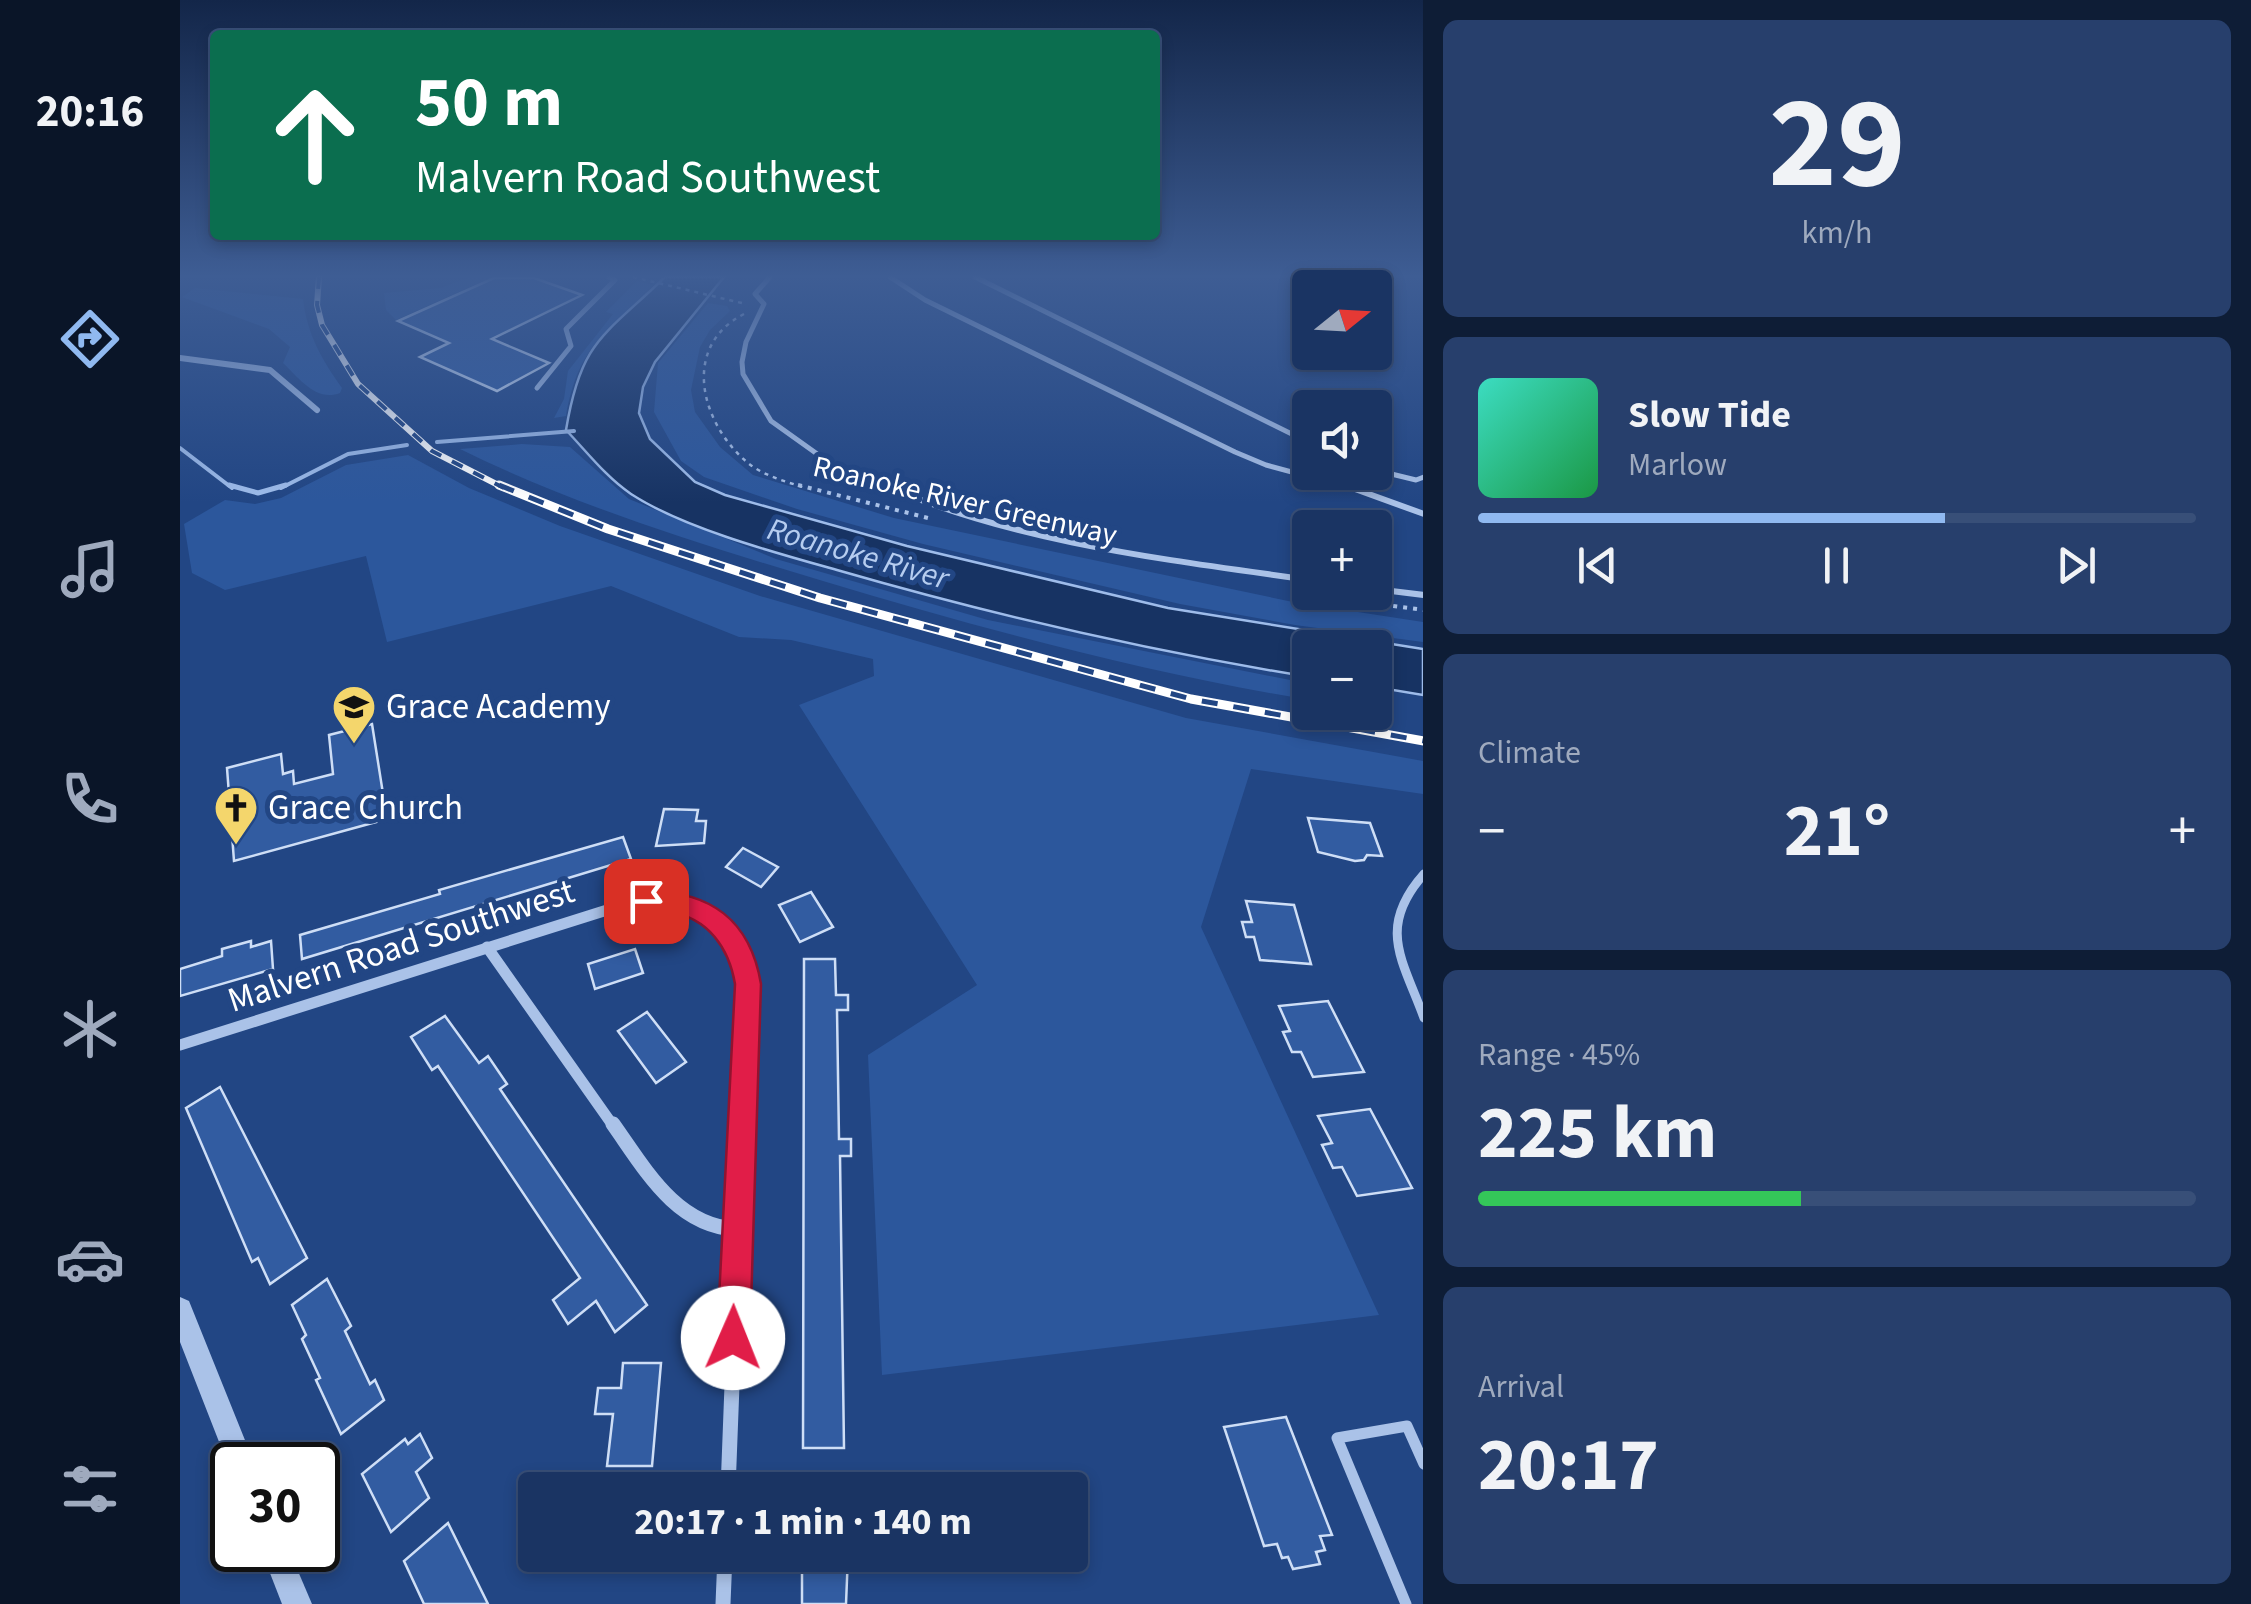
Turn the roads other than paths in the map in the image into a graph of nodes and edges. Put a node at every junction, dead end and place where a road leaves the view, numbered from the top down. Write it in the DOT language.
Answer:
graph roads {
  1 [pos="566,352"];
  2 [pos="743,352"];
  3 [pos="1030,352"];
  4 [pos="1125,352"];
  5 [pos="180,358"];
  6 [pos="537,388"];
  7 [pos="317,410"];
  8 [pos="1292,434"];
  9 [pos="1392,474"];
  10 [pos="1423,476"];
  11 [pos="1423,514"];
  12 [pos="1292,577"];
  13 [pos="1392,591"];
  14 [pos="1423,594"];
  15 [pos="1423,875"];
  16 [pos="487,947"];
  17 [pos="1423,1015"];
  18 [pos="180,1045"];
  19 [pos="736,1229"];
  20 [pos="180,1310"];
  21 [pos="232,1442"];
  22 [pos="1423,1462"];
  23 [pos="729,1472"];
  24 [pos="284,1572"];
  25 [pos="724,1572"];
  26 [pos="297,1604"];
  27 [pos="723,1604"];
  28 [pos="1406,1604"];
  1 -- 6 [label="lane"];
  2 -- 12 [label="lane"];
  3 -- 11 [label="lane"];
  4 -- 8 [label="lane"];
  5 -- 7 [label="street"];
  9 -- 10 [label="lane"];
  13 -- 14 [label="lane"];
  15 -- 17 [label="lane"];
  16 -- 18 [label="street, Malvern Road Southwest"];
  16 -- 19 [label="street"];
  16 -- 19 [label="street, Malvern Road Southwest"];
  19 -- 23 [label="street, Malvern Road Southwest"];
  20 -- 21 [label="street"];
  22 -- 28 [label="lane"];
  24 -- 26 [label="street"];
  25 -- 27 [label="street"];
}
